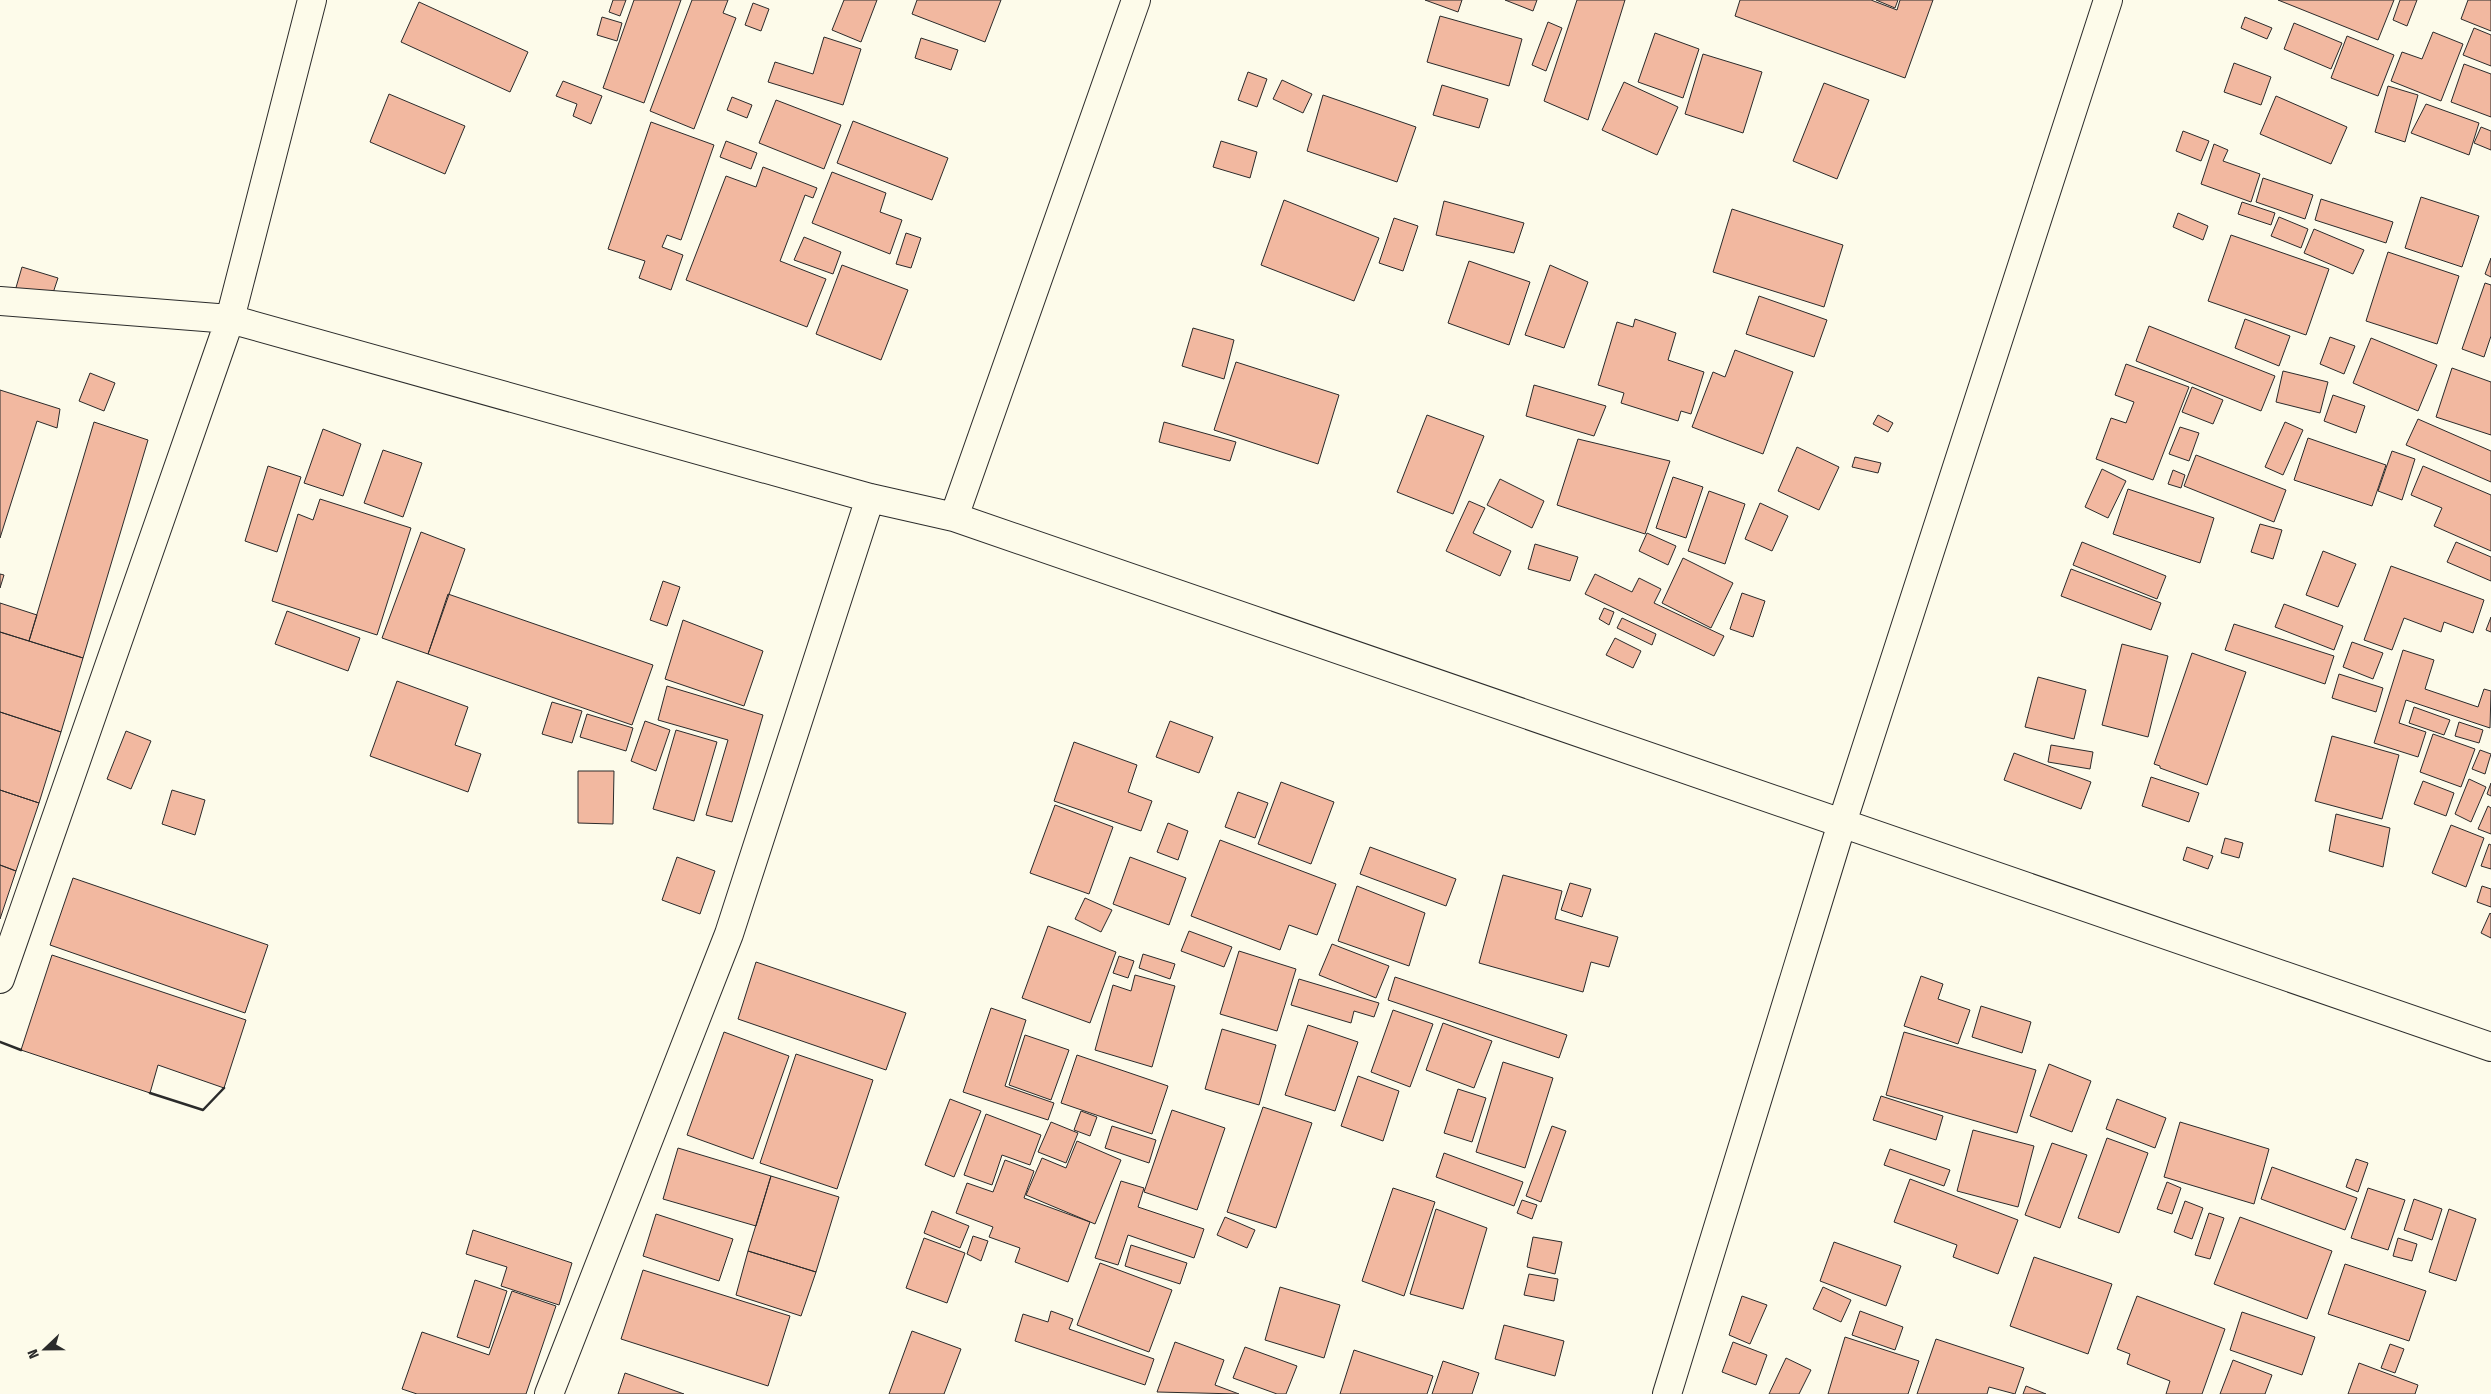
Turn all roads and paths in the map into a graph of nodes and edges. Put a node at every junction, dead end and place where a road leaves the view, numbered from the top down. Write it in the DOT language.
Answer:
graph roads {
  1 [pos="312,0"];
  2 [pos="1136,0"];
  3 [pos="2108,0"];
  4 [pos="0,301"];
  5 [pos="230,319"];
  6 [pos="870,498"];
  7 [pos="954,517"];
  8 [pos="1842,823"];
  9 [pos="0,979"];
  10 [pos="2491,1047"];
  11 [pos="549,1394"];
  12 [pos="1667,1394"];
  1 -- 5 [label="street"];
  2 -- 7 [label="street"];
  3 -- 8 [label="street"];
  4 -- 5 [label="street"];
  5 -- 6 [label="street"];
  5 -- 9 [label="street"];
  6 -- 7 [label="street"];
  6 -- 11 [label="street"];
  7 -- 8 [label="street"];
  8 -- 10 [label="street"];
  8 -- 12 [label="street"];
}
